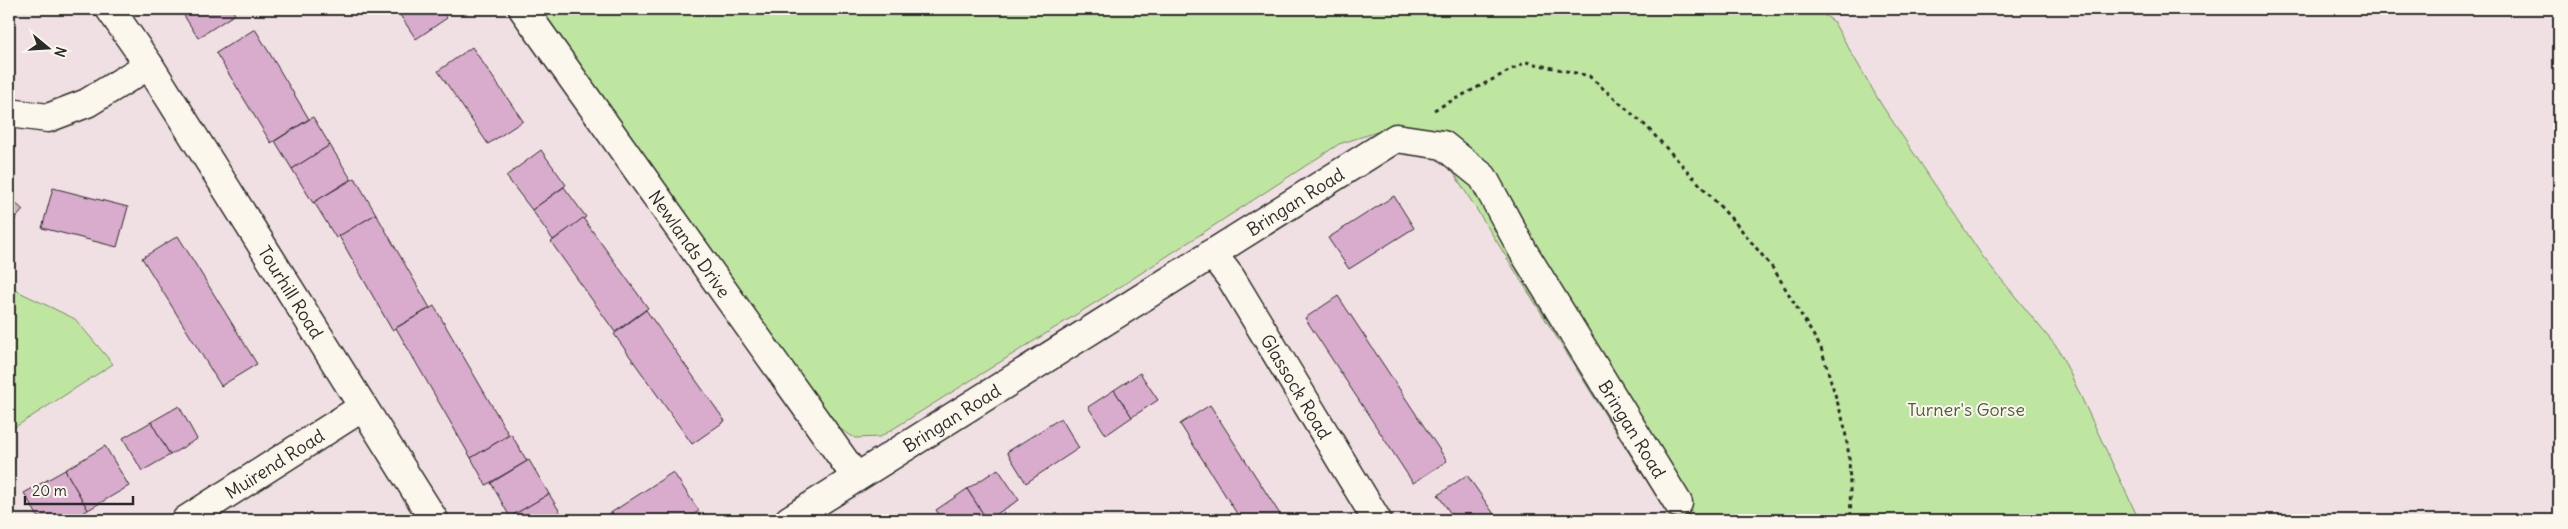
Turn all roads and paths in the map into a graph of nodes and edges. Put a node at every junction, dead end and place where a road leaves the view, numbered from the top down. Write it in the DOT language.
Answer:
graph roads {
  1 [pos="110,9"];
  2 [pos="523,9"];
  3 [pos="148,65"];
  4 [pos="9,112"];
  5 [pos="1396,138"];
  6 [pos="1212,253"];
  7 [pos="363,407"];
  8 [pos="856,477"];
  9 [pos="1678,503"];
  10 [pos="186,520"];
  11 [pos="434,520"];
  12 [pos="789,520"];
  13 [pos="1377,520"];
  14 [pos="1851,520"];
  1 -- 3 [label="street, Tourhill Road"];
  2 -- 8 [label="street, Newlands Drive"];
  3 -- 4 [label="street"];
  3 -- 7 [label="street, Tourhill Road"];
  5 -- 6 [label="street, Bringan Road"];
  5 -- 9 [label="street, Bringan Road"];
  5 -- 14 [label="path"];
  6 -- 8 [label="street, Bringan Road"];
  6 -- 13 [label="street, Glassock Road"];
  7 -- 10 [label="street, Muirend Road"];
  7 -- 11 [label="street, Tourhill Road"];
  8 -- 12 [label="street, Bringan Road"];
}
